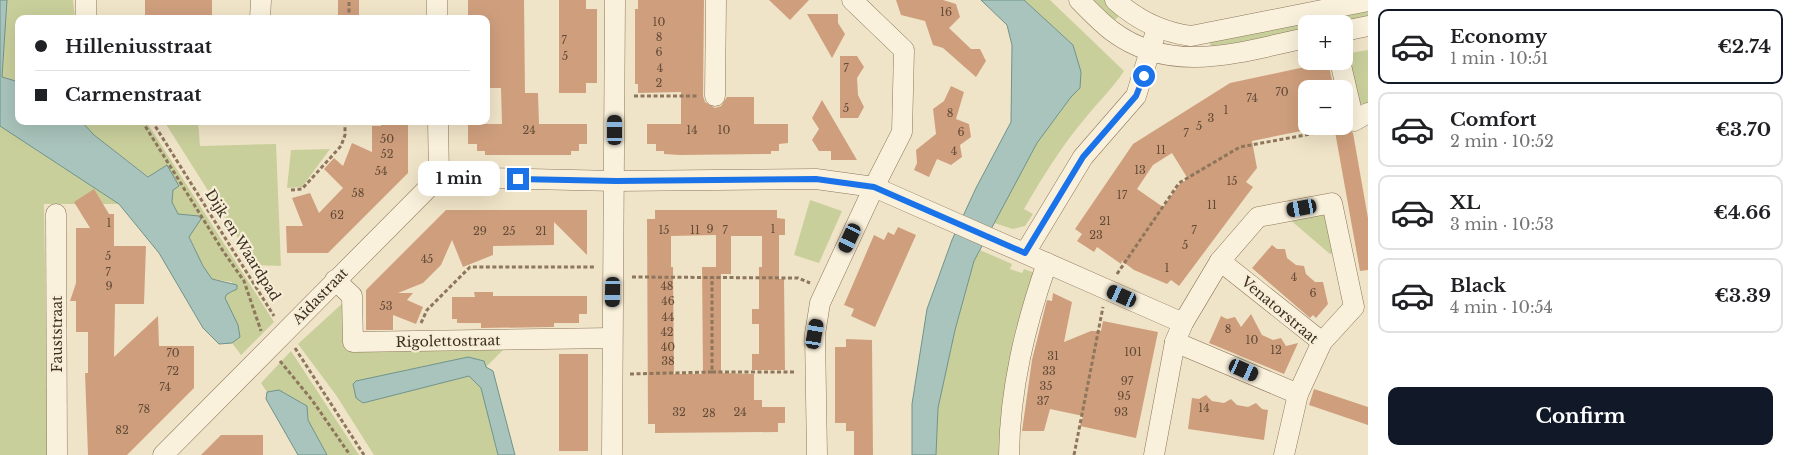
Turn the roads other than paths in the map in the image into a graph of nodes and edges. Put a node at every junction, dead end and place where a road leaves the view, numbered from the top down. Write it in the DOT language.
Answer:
graph roads {
  1 [pos="86,0"];
  2 [pos="261,0"];
  3 [pos="437,0"];
  4 [pos="615,0"];
  5 [pos="716,0"];
  6 [pos="852,0"];
  7 [pos="1079,0"];
  8 [pos="1116,0"];
  9 [pos="1368,1"];
  10 [pos="86,15"];
  11 [pos="260,15"];
  12 [pos="437,15"];
  13 [pos="1368,26"];
  14 [pos="1157,28"];
  15 [pos="1353,28"];
  16 [pos="1298,40"];
  17 [pos="1152,50"];
  18 [pos="1342,70"];
  19 [pos="715,96"];
  20 [pos="1368,113"];
  21 [pos="438,125"];
  22 [pos="439,177"];
  23 [pos="616,181"];
  24 [pos="874,187"];
  25 [pos="56,214"];
  26 [pos="1025,253"];
  27 [pos="1220,260"];
  28 [pos="1047,263"];
  29 [pos="335,280"];
  30 [pos="1182,323"];
  31 [pos="612,338"];
  32 [pos="1175,342"];
  33 [pos="1322,342"];
  34 [pos="1298,394"];
  35 [pos="57,455"];
  36 [pos="163,455"];
  37 [pos="612,455"];
  38 [pos="817,455"];
  39 [pos="1009,455"];
  40 [pos="1154,455"];
  41 [pos="1284,455"];
  1 -- 10 [label="street"];
  2 -- 11 [label="street"];
  3 -- 12 [label="street"];
  4 -- 23 [label="street"];
  5 -- 19 [label="street"];
  6 -- 24 [label="street"];
  7 -- 17 [label="street"];
  8 -- 14 [label="street"];
  9 -- 14 [label="street"];
  13 -- 15 [label="street"];
  14 -- 17 [label="street"];
  16 -- 17 [label="street"];
  17 -- 26 [label="street"];
  18 -- 20 [label="street"];
  21 -- 22 [label="street"];
  22 -- 23 [label="street"];
  22 -- 29 [label="street, Aïdastraat"];
  23 -- 24 [label="street"];
  23 -- 31 [label="street"];
  24 -- 26 [label="street"];
  24 -- 38 [label="street"];
  25 -- 35 [label="street, Fauststraat"];
  26 -- 28 [label="street"];
  27 -- 30 [label="street"];
  27 -- 33 [label="street, Venatorstraat"];
  27 -- 33 [label="street"];
  28 -- 30 [label="street"];
  28 -- 39 [label="street"];
  29 -- 31 [label="street, Rigolettostraat"];
  29 -- 36 [label="street, Aïdastraat"];
  30 -- 32 [label="street"];
  31 -- 37 [label="street"];
  32 -- 34 [label="street"];
  32 -- 40 [label="street"];
  33 -- 34 [label="street, Venatorstraat"];
  34 -- 41 [label="street, Venatorstraat"];
}
